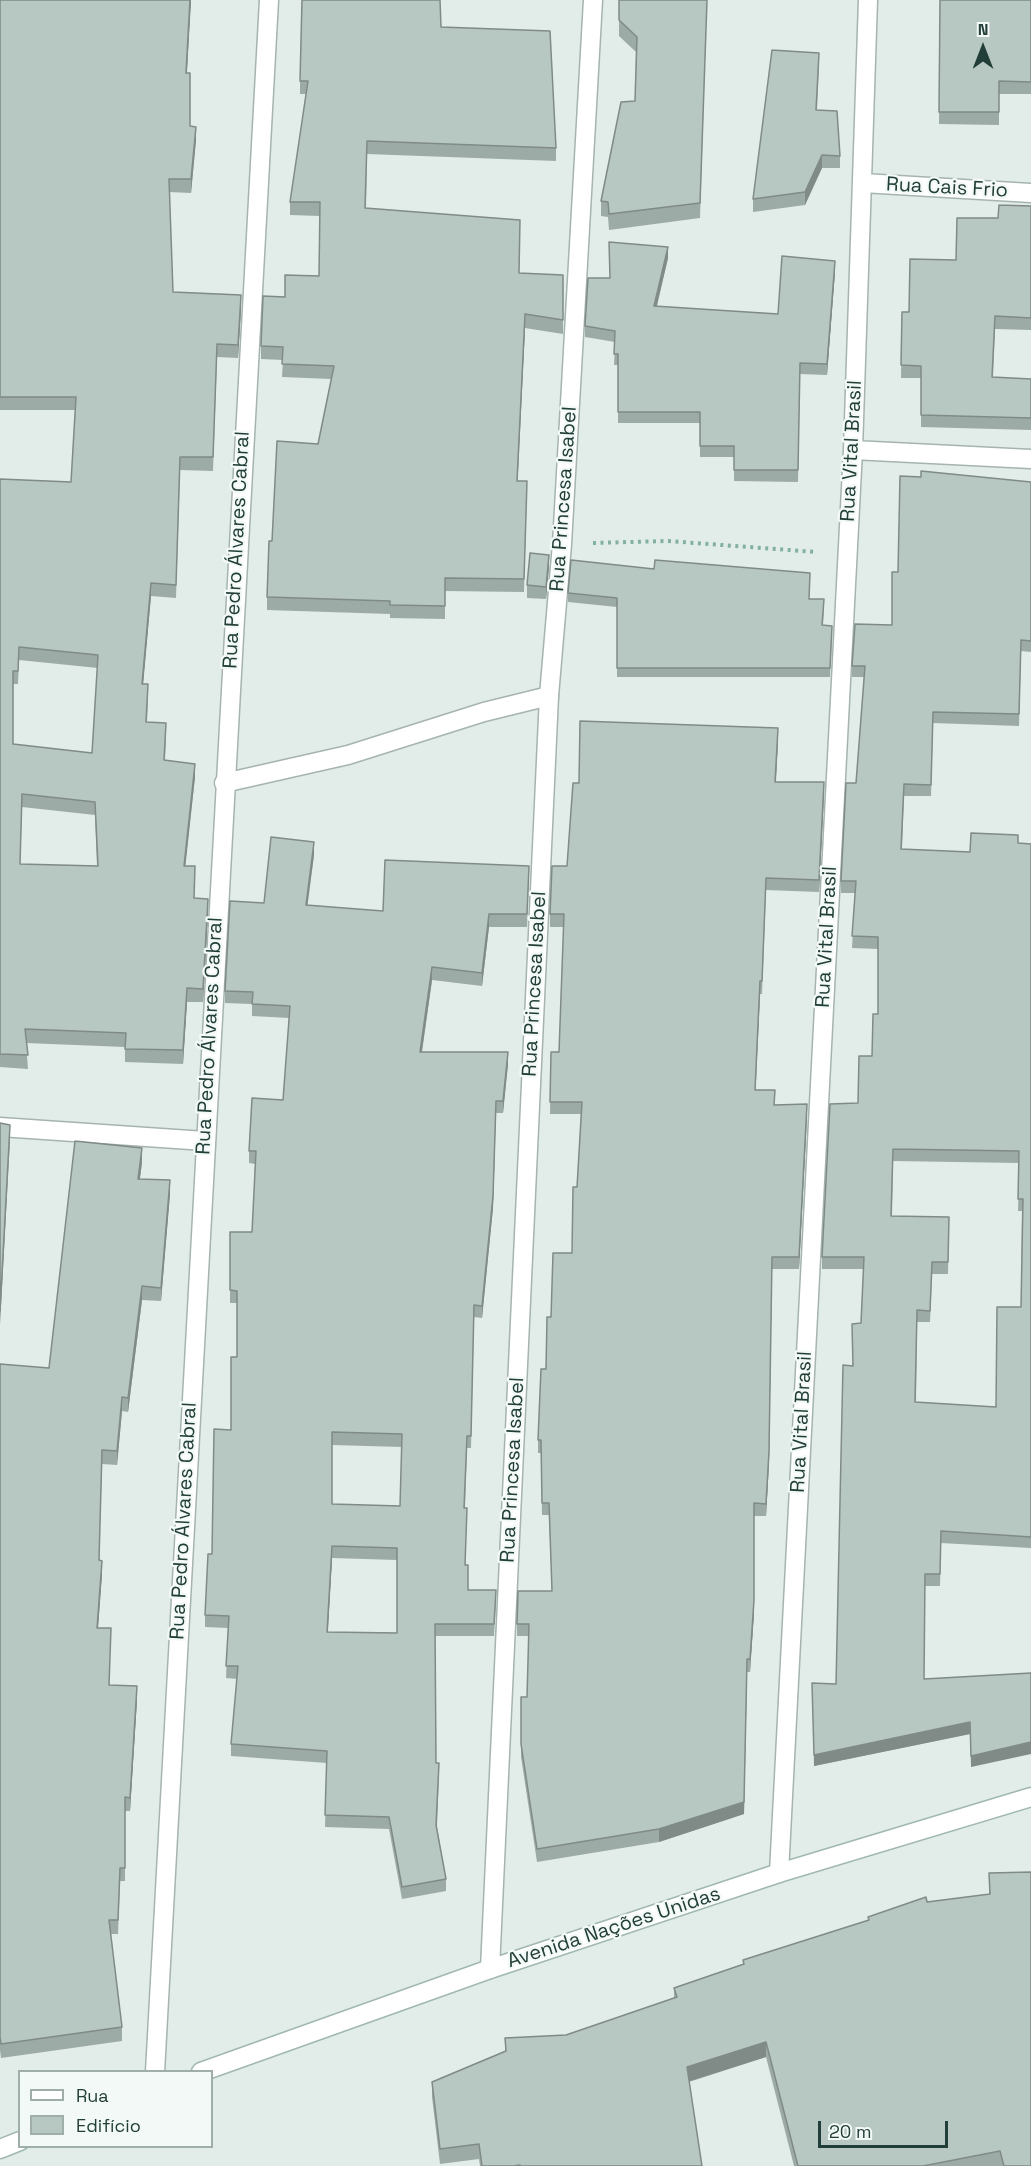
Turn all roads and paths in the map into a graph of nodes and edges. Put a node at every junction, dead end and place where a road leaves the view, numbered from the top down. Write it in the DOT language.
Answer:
graph roads {
  1 [pos="269,0"];
  2 [pos="593,0"];
  3 [pos="868,0"];
  4 [pos="863,183"];
  5 [pos="1031,193"];
  6 [pos="853,450"];
  7 [pos="1031,459"];
  8 [pos="562,544"];
  9 [pos="847,554"];
  10 [pos="549,696"];
  11 [pos="224,783"];
  12 [pos="0,1127"];
  13 [pos="205,1142"];
  14 [pos="1031,1797"];
  15 [pos="779,1873"];
  16 [pos="490,1969"];
  17 [pos="155,2070"];
  18 [pos="207,2070"];
  19 [pos="18,2142"];
  20 [pos="0,2149"];
  1 -- 11 [label="street, Rua Pedro Álvares Cabral"];
  2 -- 8 [label="street, Rua Princesa Isabel"];
  3 -- 4 [label="street, Rua Vital Brasil"];
  4 -- 5 [label="street, Rua Cais Frio"];
  4 -- 6 [label="street, Rua Vital Brasil"];
  6 -- 7 [label="street"];
  6 -- 9 [label="street, Rua Vital Brasil"];
  8 -- 9 [label="path"];
  8 -- 10 [label="street, Rua Princesa Isabel"];
  9 -- 15 [label="street, Rua Vital Brasil"];
  10 -- 11 [label="street"];
  10 -- 16 [label="street, Rua Princesa Isabel"];
  11 -- 13 [label="street, Rua Pedro Álvares Cabral"];
  12 -- 13 [label="street"];
  13 -- 17 [label="street, Rua Pedro Álvares Cabral"];
  14 -- 15 [label="street, Avenida Nações Unidas"];
  15 -- 16 [label="street, Avenida Nações Unidas"];
  16 -- 18 [label="street, Avenida Nações Unidas"];
  19 -- 20 [label="street"];
}
